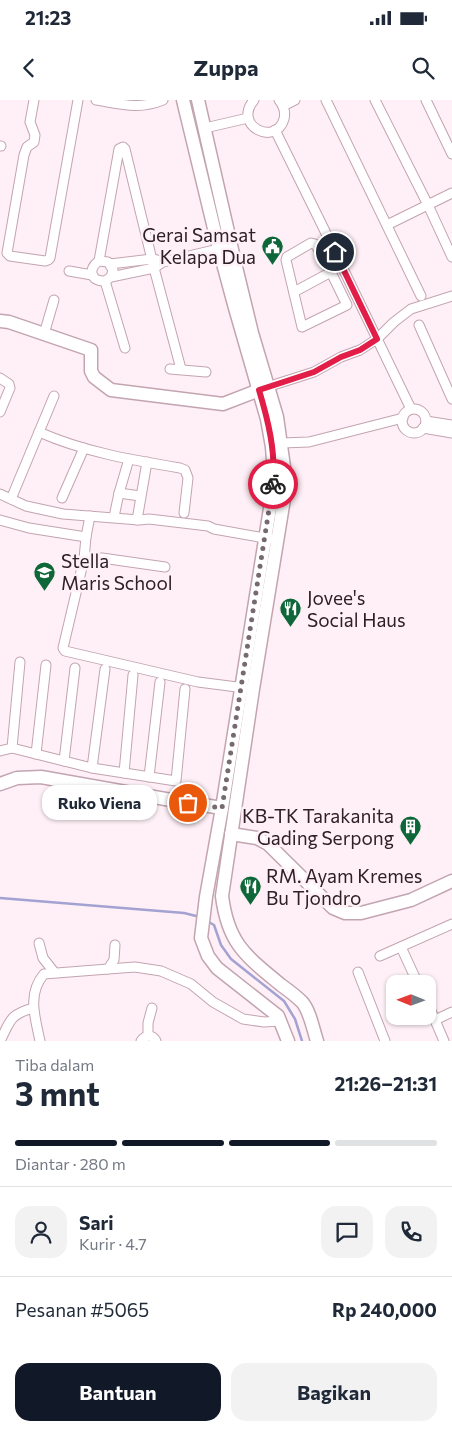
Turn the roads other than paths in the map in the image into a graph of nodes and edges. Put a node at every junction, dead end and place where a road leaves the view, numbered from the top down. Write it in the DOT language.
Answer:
graph roads {
  1 [pos="34,100"];
  2 [pos="78,100"];
  3 [pos="96,100"];
  4 [pos="163,100"];
  5 [pos="183,100"];
  6 [pos="198,100"];
  7 [pos="254,100"];
  8 [pos="295,100"];
  9 [pos="326,100"];
  10 [pos="375,100"];
  11 [pos="426,100"];
  12 [pos="138,103"];
  13 [pos="281,103"];
  14 [pos="248,118"];
  15 [pos="206,128"];
  16 [pos="275,130"];
  17 [pos="452,154"];
  18 [pos="452,193"];
  19 [pos="428,205"];
  20 [pos="387,225"];
  21 [pos="225,247"];
  22 [pos="335,252"];
  23 [pos="452,257"];
  24 [pos="324,258"];
  25 [pos="99,261"];
  26 [pos="153,263"];
  27 [pos="110,264"];
  28 [pos="69,271"];
  29 [pos="331,272"];
  30 [pos="92,275"];
  31 [pos="108,279"];
  32 [pos="294,292"];
  33 [pos="421,296"];
  34 [pos="452,296"];
  35 [pos="54,300"];
  36 [pos="0,321"];
  37 [pos="419,325"];
  38 [pos="44,334"];
  39 [pos="377,339"];
  40 [pos="125,348"];
  41 [pos="170,369"];
  42 [pos="181,369"];
  43 [pos="206,372"];
  44 [pos="0,378"];
  45 [pos="263,388"];
  46 [pos="54,396"];
  47 [pos="452,399"];
  48 [pos="411,409"];
  49 [pos="0,412"];
  50 [pos="403,418"];
  51 [pos="425,425"];
  52 [pos="452,425"];
  53 [pos="39,432"];
  54 [pos="452,433"];
  55 [pos="282,444"];
  56 [pos="84,448"];
  57 [pos="129,459"];
  58 [pos="147,462"];
  59 [pos="119,492"];
  60 [pos="0,494"];
  61 [pos="140,496"];
  62 [pos="62,498"];
  63 [pos="11,499"];
  64 [pos="184,513"];
  65 [pos="90,516"];
  66 [pos="114,517"];
  67 [pos="0,520"];
  68 [pos="138,520"];
  69 [pos="86,537"];
  70 [pos="271,539"];
  71 [pos="84,559"];
  72 [pos="165,567"];
  73 [pos="20,662"];
  74 [pos="46,665"];
  75 [pos="75,668"];
  76 [pos="105,669"];
  77 [pos="133,676"];
  78 [pos="160,682"];
  79 [pos="247,688"];
  80 [pos="186,689"];
  81 [pos="12,748"];
  82 [pos="0,751"];
  83 [pos="36,754"];
  84 [pos="64,761"];
  85 [pos="92,768"];
  86 [pos="124,773"];
  87 [pos="149,777"];
  88 [pos="0,784"];
  89 [pos="222,808"];
  90 [pos="231,834"];
  91 [pos="452,881"];
  92 [pos="206,895"];
  93 [pos="222,896"];
  94 [pos="451,926"];
  95 [pos="39,943"];
  96 [pos="115,945"];
  97 [pos="401,947"];
  98 [pos="380,956"];
  99 [pos="108,969"];
  100 [pos="54,972"];
  101 [pos="358,972"];
  102 [pos="414,975"];
  103 [pos="33,1008"];
  104 [pos="152,1008"];
  105 [pos="452,1012"];
  106 [pos="436,1020"];
  107 [pos="280,1021"];
  108 [pos="436,1022"];
  109 [pos="149,1039"];
  110 [pos="0,1041"];
  111 [pos="40,1041"];
  112 [pos="288,1041"];
  113 [pos="317,1041"];
  114 [pos="385,1041"];
  115 [pos="444,1041"];
  1 -- 2 [label="street"];
  3 -- 12 [label="street"];
  4 -- 12 [label="street"];
  5 -- 21 [label="main road"];
  6 -- 15 [label="main road"];
  7 -- 14 [label="street"];
  8 -- 13 [label="street"];
  9 -- 20 [label="street"];
  10 -- 19 [label="street"];
  11 -- 17 [label="street"];
  13 -- 16 [label="street"];
  14 -- 15 [label="street"];
  14 -- 16 [label="street"];
  15 -- 21 [label="main road"];
  16 -- 22 [label="street"];
  18 -- 19 [label="street"];
  19 -- 20 [label="street"];
  19 -- 23 [label="street"];
  20 -- 33 [label="street"];
  21 -- 26 [label="street"];
  21 -- 45 [label="main road"];
  22 -- 24 [label="street"];
  22 -- 39 [label="street"];
  24 -- 29 [label="street"];
  24 -- 32 [label="street"];
  25 -- 26 [label="street"];
  25 -- 27 [label="street"];
  25 -- 30 [label="street"];
  26 -- 27 [label="street"];
  26 -- 31 [label="street"];
  26 -- 42 [label="street"];
  27 -- 31 [label="street"];
  28 -- 30 [label="street"];
  29 -- 32 [label="street"];
  29 -- 32 [label="street"];
  30 -- 31 [label="street"];
  31 -- 40 [label="street"];
  34 -- 39 [label="street"];
  35 -- 38 [label="street"];
  36 -- 38 [label="main road"];
  37 -- 47 [label="street"];
  38 -- 45 [label="main road"];
  39 -- 45 [label="street"];
  39 -- 48 [label="street"];
  41 -- 42 [label="street"];
  42 -- 43 [label="street"];
  44 -- 49 [label="street"];
  45 -- 55 [label="main road"];
  45 -- 70 [label="main road"];
  46 -- 53 [label="street"];
  48 -- 50 [label="street"];
  48 -- 51 [label="street"];
  50 -- 51 [label="street"];
  50 -- 55 [label="street"];
  51 -- 52 [label="street"];
  51 -- 54 [label="street"];
  53 -- 56 [label="street"];
  53 -- 63 [label="street"];
  55 -- 70 [label="main road"];
  56 -- 57 [label="street"];
  56 -- 62 [label="street"];
  57 -- 58 [label="street"];
  57 -- 59 [label="street"];
  58 -- 61 [label="street"];
  58 -- 64 [label="street"];
  59 -- 61 [label="street"];
  59 -- 66 [label="street"];
  60 -- 63 [label="street"];
  61 -- 68 [label="street"];
  63 -- 65 [label="street"];
  65 -- 66 [label="street"];
  65 -- 69 [label="street"];
  66 -- 68 [label="street"];
  67 -- 69 [label="street"];
  68 -- 70 [label="street"];
  69 -- 71 [label="street"];
  70 -- 79 [label="main road"];
  71 -- 72 [label="street"];
  71 -- 79 [label="street"];
  73 -- 81 [label="street"];
  74 -- 83 [label="street"];
  75 -- 84 [label="street"];
  76 -- 85 [label="street"];
  77 -- 86 [label="street"];
  78 -- 87 [label="street"];
  79 -- 89 [label="main road"];
  79 -- 90 [label="main road"];
  80 -- 87 [label="street"];
  81 -- 82 [label="street"];
  81 -- 83 [label="street"];
  83 -- 84 [label="street"];
  84 -- 85 [label="street"];
  85 -- 86 [label="street"];
  86 -- 87 [label="street"];
  88 -- 89 [label="main road"];
  89 -- 92 [label="main road"];
  90 -- 91 [label="main road"];
  90 -- 93 [label="main road"];
  92 -- 93 [label="main road"];
  92 -- 107 [label="main road"];
  93 -- 113 [label="main road"];
  94 -- 97 [label="street"];
  95 -- 100 [label="street"];
  96 -- 99 [label="street"];
  97 -- 98 [label="street"];
  97 -- 102 [label="street"];
  99 -- 100 [label="street"];
  99 -- 107 [label="street"];
  100 -- 103 [label="street"];
  101 -- 114 [label="street"];
  103 -- 110 [label="street"];
  103 -- 111 [label="street"];
  104 -- 109 [label="street"];
  105 -- 106 [label="street"];
  107 -- 112 [label="main road"];
  108 -- 115 [label="street"];
}
